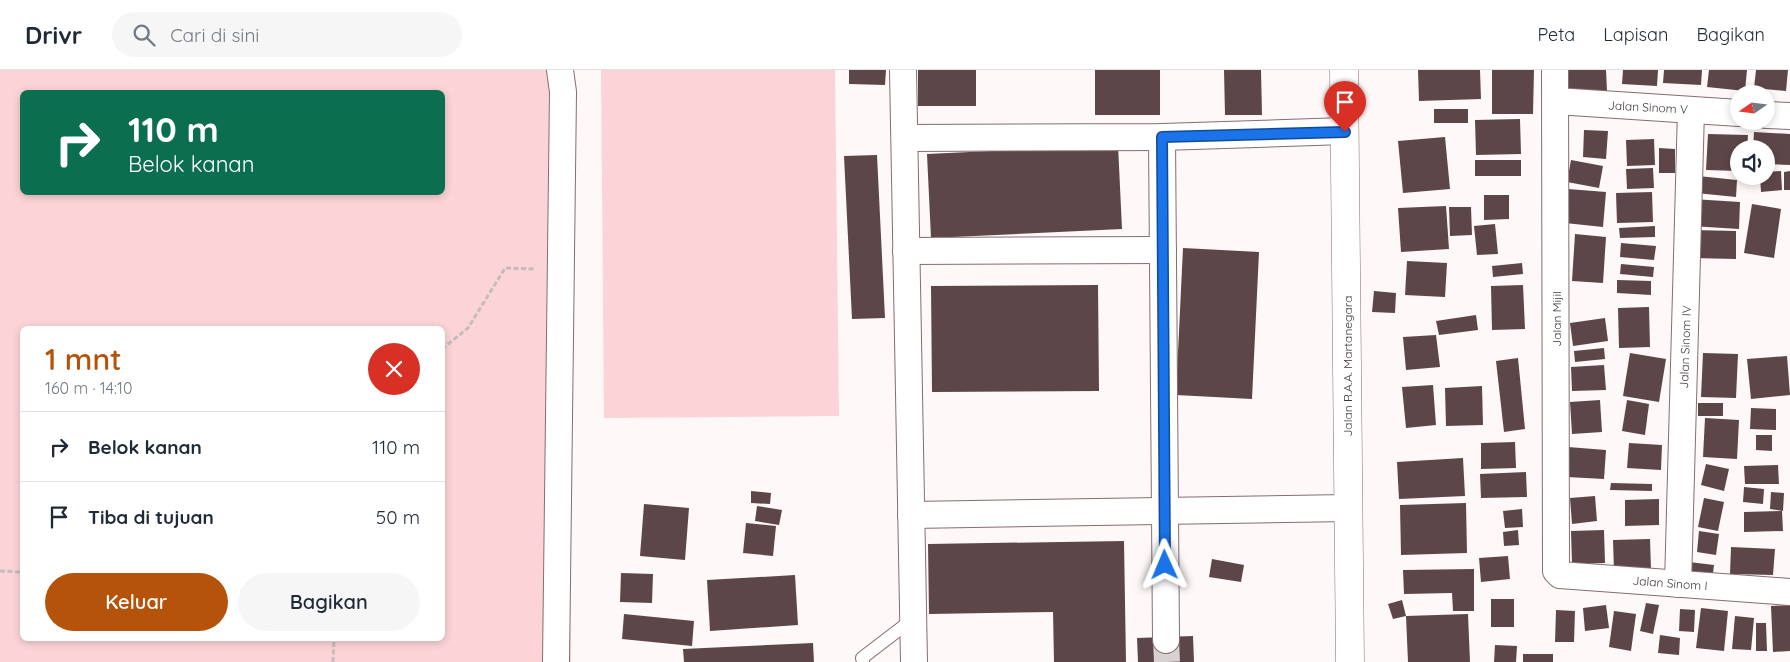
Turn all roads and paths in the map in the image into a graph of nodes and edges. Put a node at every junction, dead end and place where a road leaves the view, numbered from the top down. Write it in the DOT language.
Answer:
graph roads {
  1 [pos="560,70"];
  2 [pos="903,70"];
  3 [pos="1344,70"];
  4 [pos="1555,70"];
  5 [pos="1556,102"];
  6 [pos="1691,110"];
  7 [pos="1730,112"];
  8 [pos="1775,115"];
  9 [pos="1790,116"];
  10 [pos="1345,132"];
  11 [pos="1162,137"];
  12 [pos="904,138"];
  13 [pos="1164,250"];
  14 [pos="906,251"];
  15 [pos="560,269"];
  16 [pos="445,347"];
  17 [pos="1348,508"];
  18 [pos="1164,511"];
  19 [pos="911,515"];
  20 [pos="1555,567"];
  21 [pos="0,571"];
  22 [pos="20,572"];
  23 [pos="1678,584"];
  24 [pos="1790,592"];
  25 [pos="913,619"];
  26 [pos="1166,640"];
  27 [pos="334,641"];
  28 [pos="333,662"];
  29 [pos="556,662"];
  30 [pos="863,662"];
  31 [pos="914,662"];
  32 [pos="1350,662"];
  1 -- 15 [label="street"];
  2 -- 12 [label="street"];
  3 -- 10 [label="main road, Jalan R.A.A. Martanegara"];
  4 -- 5 [label="street, Jalan Mijil"];
  5 -- 6 [label="street, Jalan Sinom V"];
  5 -- 20 [label="street, Jalan Mijil"];
  6 -- 7 [label="street, Jalan Sinom V"];
  6 -- 23 [label="street, Jalan Sinom IV"];
  8 -- 9 [label="street"];
  10 -- 11 [label="street"];
  10 -- 17 [label="main road, Jalan R.A.A. Martanegara"];
  11 -- 12 [label="street"];
  11 -- 13 [label="street"];
  12 -- 14 [label="street"];
  13 -- 14 [label="street"];
  13 -- 18 [label="street"];
  14 -- 19 [label="street"];
  15 -- 16 [label="path"];
  15 -- 29 [label="street"];
  17 -- 18 [label="street"];
  17 -- 32 [label="main road, Jalan R.A.A. Martanegara"];
  18 -- 19 [label="street"];
  18 -- 26 [label="street"];
  19 -- 25 [label="street"];
  20 -- 23 [label="street, Jalan Sinom I"];
  21 -- 22 [label="path"];
  23 -- 24 [label="street, Jalan Sinom I"];
  25 -- 30 [label="lane"];
  25 -- 31 [label="street"];
  27 -- 28 [label="path"];
}
